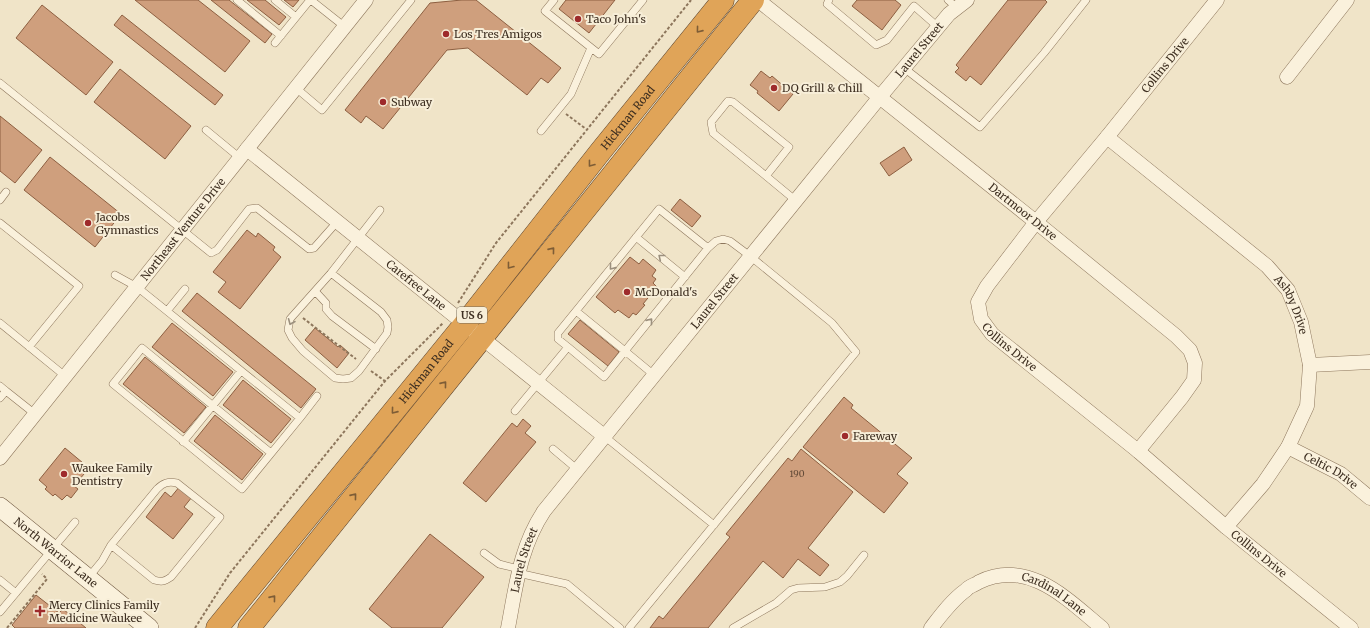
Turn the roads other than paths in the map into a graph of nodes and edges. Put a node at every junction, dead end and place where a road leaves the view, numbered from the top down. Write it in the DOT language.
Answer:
graph roads {
  1 [pos="236,0"];
  2 [pos="274,0"];
  3 [pos="310,0"];
  4 [pos="366,0"];
  5 [pos="411,0"];
  6 [pos="554,0"];
  7 [pos="643,0"];
  8 [pos="723,0"];
  9 [pos="753,0"];
  10 [pos="758,0"];
  11 [pos="829,0"];
  12 [pos="1217,0"];
  13 [pos="1348,0"];
  14 [pos="1084,1"];
  15 [pos="913,3"];
  16 [pos="957,3"];
  17 [pos="296,17"];
  18 [pos="345,27"];
  19 [pos="938,27"];
  20 [pos="281,36"];
  21 [pos="275,43"];
  22 [pos="591,48"];
  23 [pos="904,68"];
  24 [pos="1287,77"];
  25 [pos="0,83"];
  26 [pos="296,88"];
  27 [pos="879,98"];
  28 [pos="206,130"];
  29 [pos="541,131"];
  30 [pos="1107,137"];
  31 [pos="244,153"];
  32 [pos="766,176"];
  33 [pos="6,192"];
  34 [pos="0,200"];
  35 [pos="795,200"];
  36 [pos="380,210"];
  37 [pos="337,222"];
  38 [pos="1036,222"];
  39 [pos="0,223"];
  40 [pos="182,230"];
  41 [pos="636,237"];
  42 [pos="358,239"];
  43 [pos="708,248"];
  44 [pos="750,256"];
  45 [pos="331,273"];
  46 [pos="115,275"];
  47 [pos="685,277"];
  48 [pos="137,287"];
  49 [pos="185,289"];
  50 [pos="315,291"];
  51 [pos="167,311"];
  52 [pos="576,311"];
  53 [pos="0,323"];
  54 [pos="473,331"];
  55 [pos="29,347"];
  56 [pos="568,347"];
  57 [pos="376,350"];
  58 [pos="625,351"];
  59 [pos="1370,362"];
  60 [pos="1310,364"];
  61 [pos="241,371"];
  62 [pos="654,374"];
  63 [pos="65,376"];
  64 [pos="538,383"];
  65 [pos="0,386"];
  66 [pos="6,391"];
  67 [pos="317,396"];
  68 [pos="0,398"];
  69 [pos="213,405"];
  70 [pos="515,411"];
  71 [pos="35,414"];
  72 [pos="300,418"];
  73 [pos="604,436"];
  74 [pos="183,442"];
  75 [pos="1288,447"];
  76 [pos="554,449"];
  77 [pos="1138,451"];
  78 [pos="271,453"];
  79 [pos="0,458"];
  80 [pos="578,470"];
  81 [pos="1370,498"];
  82 [pos="0,507"];
  83 [pos="75,522"];
  84 [pos="714,525"];
  85 [pos="1226,527"];
  86 [pos="112,545"];
  87 [pos="53,550"];
  88 [pos="484,553"];
  89 [pos="864,555"];
  90 [pos="519,571"];
  91 [pos="88,578"];
  92 [pos="0,580"];
  93 [pos="16,593"];
  94 [pos="0,612"];
  95 [pos="149,628"];
  96 [pos="217,628"];
  97 [pos="249,628"];
  98 [pos="508,628"];
  99 [pos="620,628"];
  100 [pos="629,628"];
  101 [pos="733,628"];
  102 [pos="931,628"];
  103 [pos="1102,628"];
  104 [pos="1351,628"];
  1 -- 20 [label="lane"];
  2 -- 17 [label="lane"];
  3 -- 17 [label="lane"];
  3 -- 18 [label="lane"];
  4 -- 18 [label="street, Northeast Venture Drive"];
  5 -- 26 [label="lane"];
  6 -- 22 [label="lane"];
  7 -- 22 [label="lane"];
  8 -- 54 [label="highway, Hickman Road / US 6, one-way"];
  54 -- 9 [label="highway, Hickman Road / US 6, one-way"];
  10 -- 27 [label="street, Dartmoor Drive"];
  11 -- 15 [label="lane"];
  12 -- 30 [label="street, Collins Drive"];
  13 -- 24 [label="street"];
  14 -- 23 [label="lane"];
  15 -- 19 [label="lane"];
  16 -- 19 [label="street, Laurel Street"];
  17 -- 20 [label="lane"];
  18 -- 26 [label="street, Northeast Venture Drive"];
  19 -- 23 [label="street, Laurel Street"];
  20 -- 21 [label="lane"];
  22 -- 29 [label="lane"];
  23 -- 27 [label="street, Laurel Street"];
  25 -- 40 [label="lane"];
  26 -- 31 [label="street, Northeast Venture Drive"];
  27 -- 35 [label="street, Laurel Street"];
  27 -- 38 [label="street, Dartmoor Drive"];
  28 -- 31 [label="lane"];
  30 -- 38 [label="street, Collins Drive"];
  30 -- 60 [label="street, Ashby Drive"];
  31 -- 37 [label="street, Carefree Lane"];
  31 -- 40 [label="street, Northeast Venture Drive"];
  32 -- 32 [label="lane"];
  32 -- 35 [label="lane"];
  33 -- 34 [label="lane"];
  35 -- 44 [label="street, Laurel Street"];
  36 -- 42 [label="lane"];
  37 -- 40 [label="lane"];
  37 -- 42 [label="street, Carefree Lane"];
  38 -- 77 [label="street, Dartmoor Drive"];
  38 -- 77 [label="street, Collins Drive"];
  39 -- 55 [label="lane"];
  40 -- 48 [label="street, Northeast Venture Drive"];
  41 -- 43 [label="lane"];
  47 -- 41 [label="lane, one-way"];
  41 -- 52 [label="lane, one-way"];
  42 -- 45 [label="lane"];
  42 -- 54 [label="street, Carefree Lane"];
  43 -- 44 [label="lane"];
  43 -- 47 [label="lane"];
  44 -- 62 [label="street, Laurel Street"];
  44 -- 84 [label="lane"];
  45 -- 50 [label="lane"];
  45 -- 57 [label="lane"];
  46 -- 48 [label="lane"];
  58 -- 47 [label="lane, one-way"];
  48 -- 51 [label="lane"];
  48 -- 63 [label="street, Northeast Venture Drive"];
  49 -- 51 [label="lane"];
  50 -- 57 [label="lane"];
  50 -- 57 [label="lane, one-way"];
  51 -- 61 [label="lane"];
  52 -- 56 [label="lane"];
  52 -- 58 [label="lane"];
  53 -- 55 [label="lane"];
  54 -- 64 [label="street, Carefree Lane"];
  54 -- 96 [label="highway, Hickman Road / US 6, one-way"];
  97 -- 54 [label="highway, Hickman Road / US 6, one-way"];
  55 -- 63 [label="lane"];
  56 -- 58 [label="lane"];
  56 -- 64 [label="lane"];
  58 -- 62 [label="lane"];
  59 -- 60 [label="street"];
  60 -- 75 [label="street, Ashby Drive"];
  61 -- 69 [label="lane"];
  61 -- 72 [label="lane"];
  62 -- 73 [label="street, Laurel Street"];
  63 -- 71 [label="street, Northeast Venture Drive"];
  64 -- 70 [label="lane"];
  64 -- 73 [label="street, Carefree Lane"];
  65 -- 66 [label="lane"];
  66 -- 68 [label="lane"];
  66 -- 71 [label="lane"];
  67 -- 72 [label="lane"];
  69 -- 74 [label="lane"];
  69 -- 74 [label="lane"];
  69 -- 78 [label="lane"];
  71 -- 79 [label="street, Northeast Venture Drive"];
  72 -- 78 [label="lane"];
  73 -- 80 [label="street, Laurel Street"];
  73 -- 84 [label="lane"];
  74 -- 78 [label="lane"];
  75 -- 81 [label="street, Celtic Drive"];
  75 -- 85 [label="street, Ashby Drive"];
  76 -- 80 [label="lane"];
  77 -- 85 [label="street, Collins Drive"];
  80 -- 90 [label="street, Laurel Street"];
  82 -- 87 [label="street, North Warrior Lane"];
  83 -- 87 [label="lane"];
  84 -- 100 [label="lane"];
  85 -- 104 [label="street, Collins Drive"];
  86 -- 86 [label="lane"];
  86 -- 91 [label="lane"];
  87 -- 91 [label="street, North Warrior Lane"];
  87 -- 93 [label="lane"];
  88 -- 90 [label="lane"];
  89 -- 101 [label="lane"];
  90 -- 98 [label="street, Laurel Street"];
  90 -- 99 [label="lane"];
  91 -- 95 [label="street, North Warrior Lane"];
  92 -- 93 [label="lane"];
  93 -- 94 [label="lane"];
  102 -- 103 [label="street, Cardinal Lane"];
}
